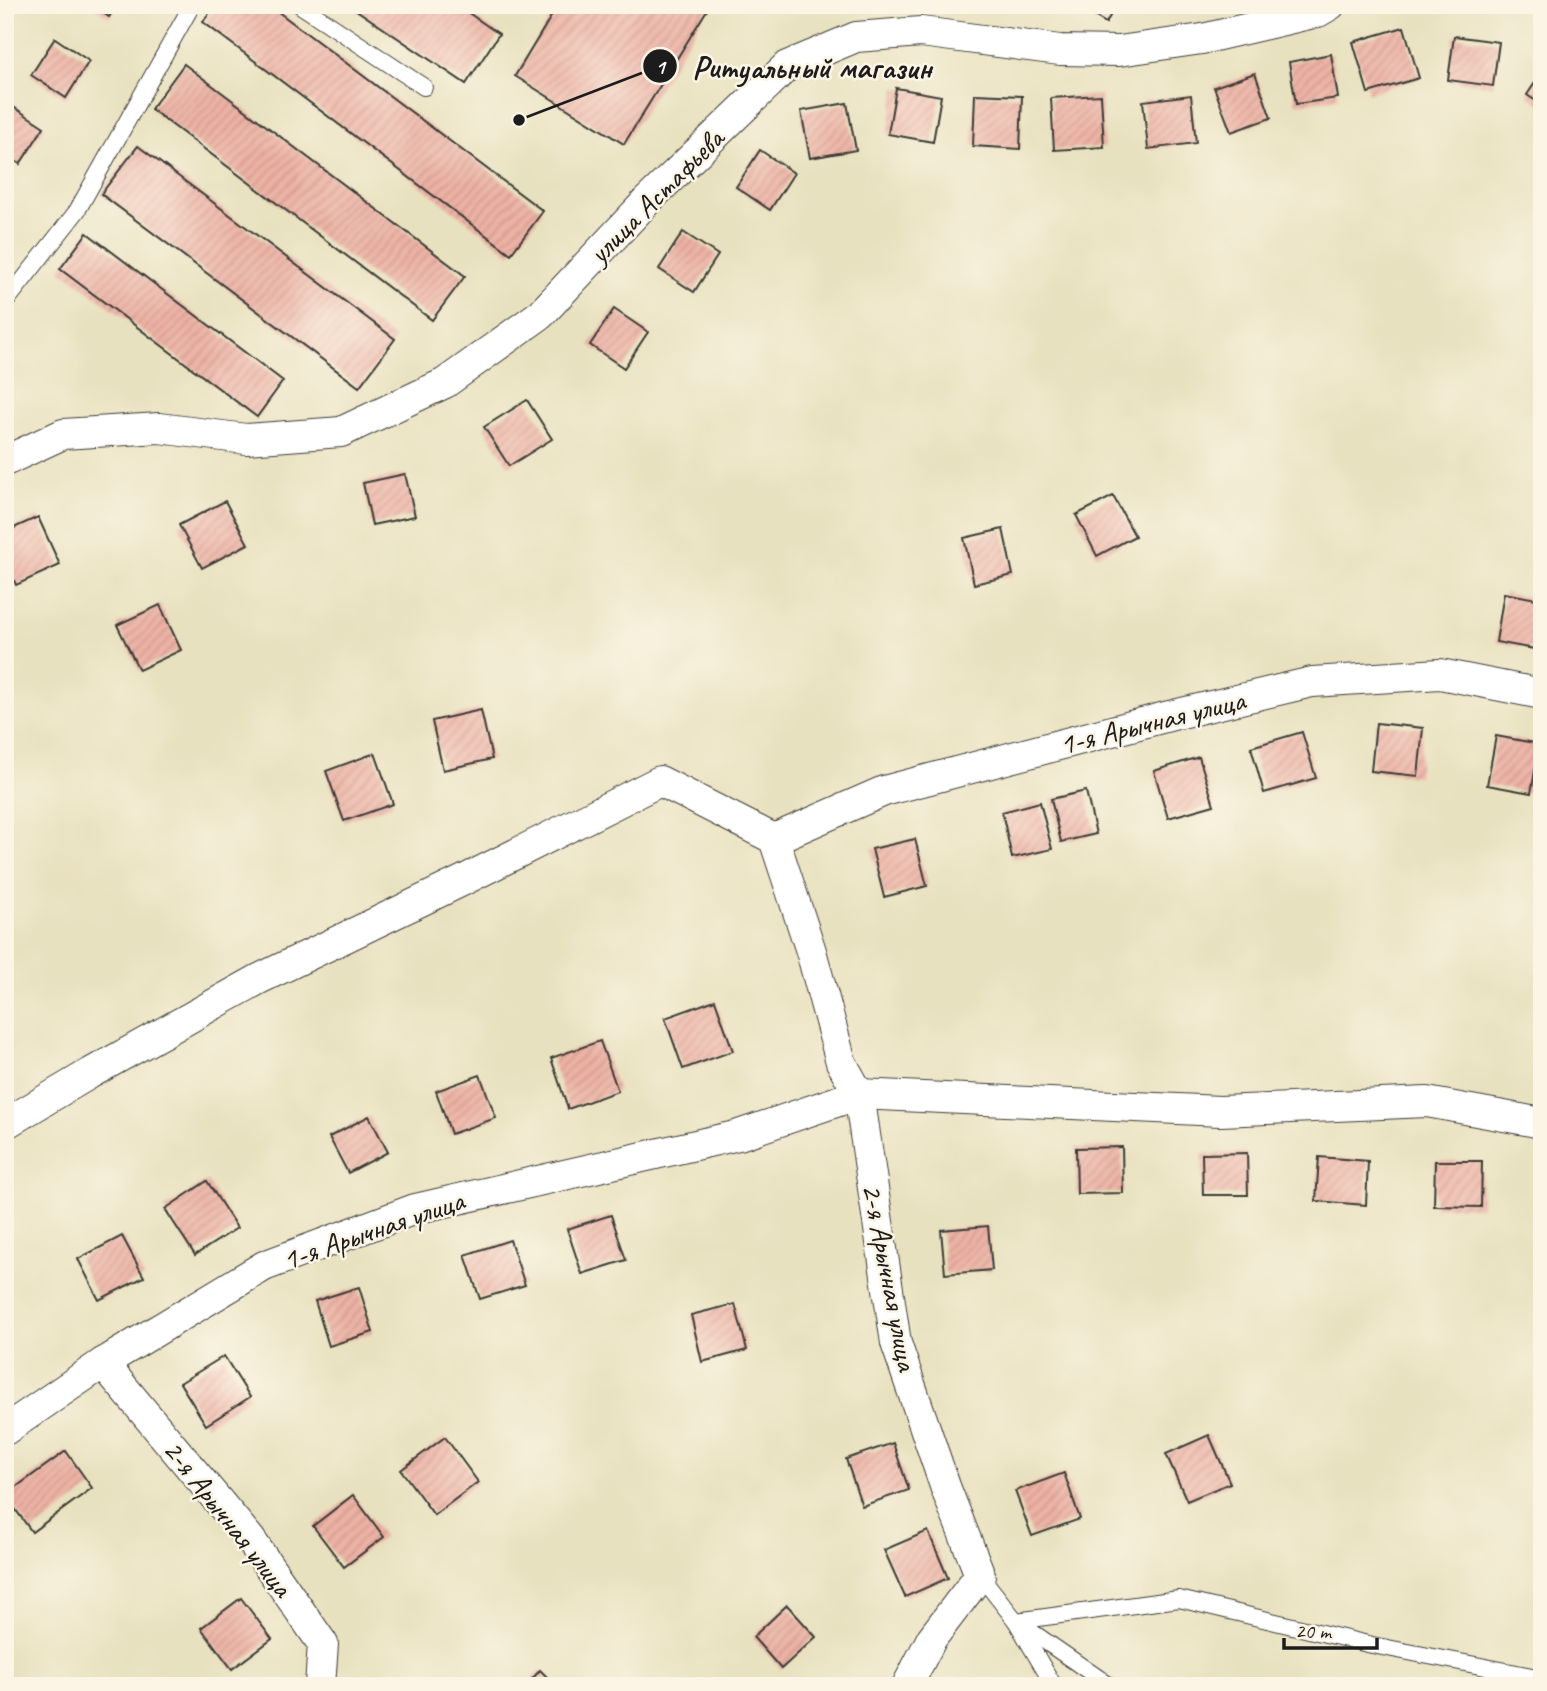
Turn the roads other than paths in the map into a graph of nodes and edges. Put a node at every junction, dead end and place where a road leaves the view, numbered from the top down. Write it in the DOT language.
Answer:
graph roads {
  1 [pos="192,5"];
  2 [pos="300,5"];
  3 [pos="1330,5"];
  4 [pos="424,87"];
  5 [pos="5,303"];
  6 [pos="5,461"];
  7 [pos="1542,694"];
  8 [pos="774,839"];
  9 [pos="859,1094"];
  10 [pos="1542,1123"];
  11 [pos="5,1124"];
  12 [pos="103,1363"];
  13 [pos="5,1430"];
  14 [pos="980,1575"];
  15 [pos="1016,1621"];
  16 [pos="1542,1678"];
  17 [pos="320,1686"];
  18 [pos="906,1686"];
  19 [pos="1054,1686"];
  20 [pos="1110,1686"];
  1 -- 5 [label="lane"];
  2 -- 4 [label="lane"];
  3 -- 6 [label="street, улица Астафьева"];
  7 -- 8 [label="street, 1-я Арычная улица"];
  8 -- 9 [label="street"];
  8 -- 11 [label="street"];
  9 -- 10 [label="street, 1-я Арычная улица"];
  9 -- 12 [label="street, 1-я Арычная улица"];
  9 -- 14 [label="street, 2-я Арычная улица"];
  12 -- 13 [label="street, 1-я Арычная улица"];
  12 -- 17 [label="street, 2-я Арычная улица"];
  14 -- 15 [label="lane"];
  14 -- 18 [label="street"];
  15 -- 16 [label="lane"];
  15 -- 19 [label="lane"];
  15 -- 20 [label="lane"];
}
